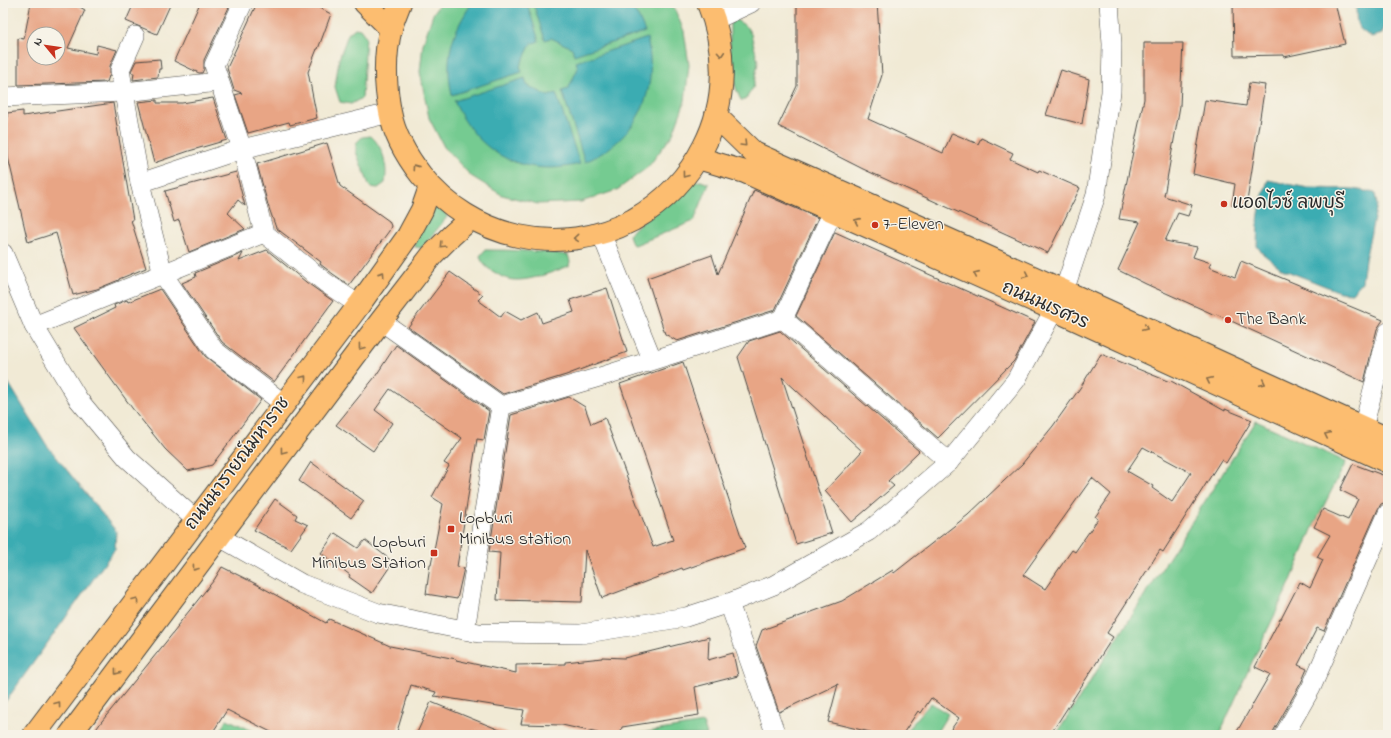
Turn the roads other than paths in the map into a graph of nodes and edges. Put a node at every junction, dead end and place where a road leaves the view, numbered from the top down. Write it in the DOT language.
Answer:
graph roads {
  1 [pos="243,3"];
  2 [pos="365,3"];
  3 [pos="400,3"];
  4 [pos="752,3"];
  5 [pos="1109,3"];
  6 [pos="712,12"];
  7 [pos="391,29"];
  8 [pos="135,36"];
  9 [pos="219,82"];
  10 [pos="124,92"];
  11 [pos="3,96"];
  12 [pos="390,113"];
  13 [pos="716,116"];
  14 [pos="242,149"];
  15 [pos="698,158"];
  16 [pos="140,184"];
  17 [pos="430,187"];
  18 [pos="833,211"];
  19 [pos="470,219"];
  20 [pos="264,233"];
  21 [pos="601,233"];
  22 [pos="3,253"];
  23 [pos="163,274"];
  24 [pos="1059,301"];
  25 [pos="360,305"];
  26 [pos="783,319"];
  27 [pos="381,321"];
  28 [pos="34,326"];
  29 [pos="1388,332"];
  30 [pos="652,359"];
  31 [pos="284,404"];
  32 [pos="501,406"];
  33 [pos="1358,438"];
  34 [pos="1388,440"];
  35 [pos="949,462"];
  36 [pos="1388,462"];
  37 [pos="1388,513"];
  38 [pos="196,520"];
  39 [pos="218,536"];
  40 [pos="729,603"];
  41 [pos="464,630"];
  42 [pos="34,735"];
  43 [pos="70,735"];
  44 [pos="776,735"];
  45 [pos="1284,735"];
  1 -- 9 [label="street"];
  2 -- 7 [label="main road"];
  3 -- 7 [label="main road"];
  4 -- 6 [label="street"];
  5 -- 24 [label="street"];
  6 -- 13 [label="main road, one-way"];
  7 -- 12 [label="main road"];
  8 -- 10 [label="street"];
  9 -- 10 [label="street"];
  9 -- 14 [label="street"];
  10 -- 11 [label="street"];
  10 -- 16 [label="street"];
  12 -- 14 [label="street"];
  17 -- 12 [label="main road, one-way"];
  13 -- 15 [label="main road"];
  13 -- 24 [label="main road, ถนนนเรศวร, one-way"];
  14 -- 16 [label="street"];
  14 -- 20 [label="street"];
  15 -- 18 [label="main road, ถนนนเรศวร"];
  15 -- 21 [label="main road, one-way"];
  16 -- 23 [label="street"];
  17 -- 19 [label="main road"];
  25 -- 17 [label="main road, ถนนนารายณ์มหาราช, one-way"];
  24 -- 18 [label="main road, ถนนนเรศวร, one-way"];
  18 -- 26 [label="street"];
  21 -- 19 [label="main road, one-way"];
  19 -- 27 [label="main road, ถนนนารายณ์มหาราช, one-way"];
  20 -- 23 [label="street"];
  20 -- 25 [label="street"];
  21 -- 30 [label="street"];
  22 -- 28 [label="street"];
  23 -- 28 [label="street"];
  23 -- 31 [label="street"];
  24 -- 33 [label="main road, ถนนนเรศวร"];
  24 -- 35 [label="street"];
  31 -- 25 [label="main road, ถนนนารายณ์มหาราช, one-way"];
  26 -- 30 [label="street"];
  26 -- 35 [label="street"];
  27 -- 32 [label="street"];
  27 -- 39 [label="main road, ถนนนารายณ์มหาราช, one-way"];
  28 -- 38 [label="street"];
  29 -- 33 [label="street"];
  30 -- 32 [label="street"];
  31 -- 38 [label="main road, ถนนนารายณ์มหาราช"];
  32 -- 41 [label="street"];
  33 -- 34 [label="main road, ถนนนเรศวร"];
  33 -- 36 [label="main road, ถนนนเรศวร"];
  35 -- 40 [label="street"];
  37 -- 45 [label="street"];
  42 -- 38 [label="main road, ถนนนารายณ์มหาราช, one-way"];
  39 -- 41 [label="street"];
  39 -- 43 [label="main road, ถนนนารายณ์มหาราช, one-way"];
  40 -- 41 [label="street"];
  40 -- 44 [label="street"];
}
